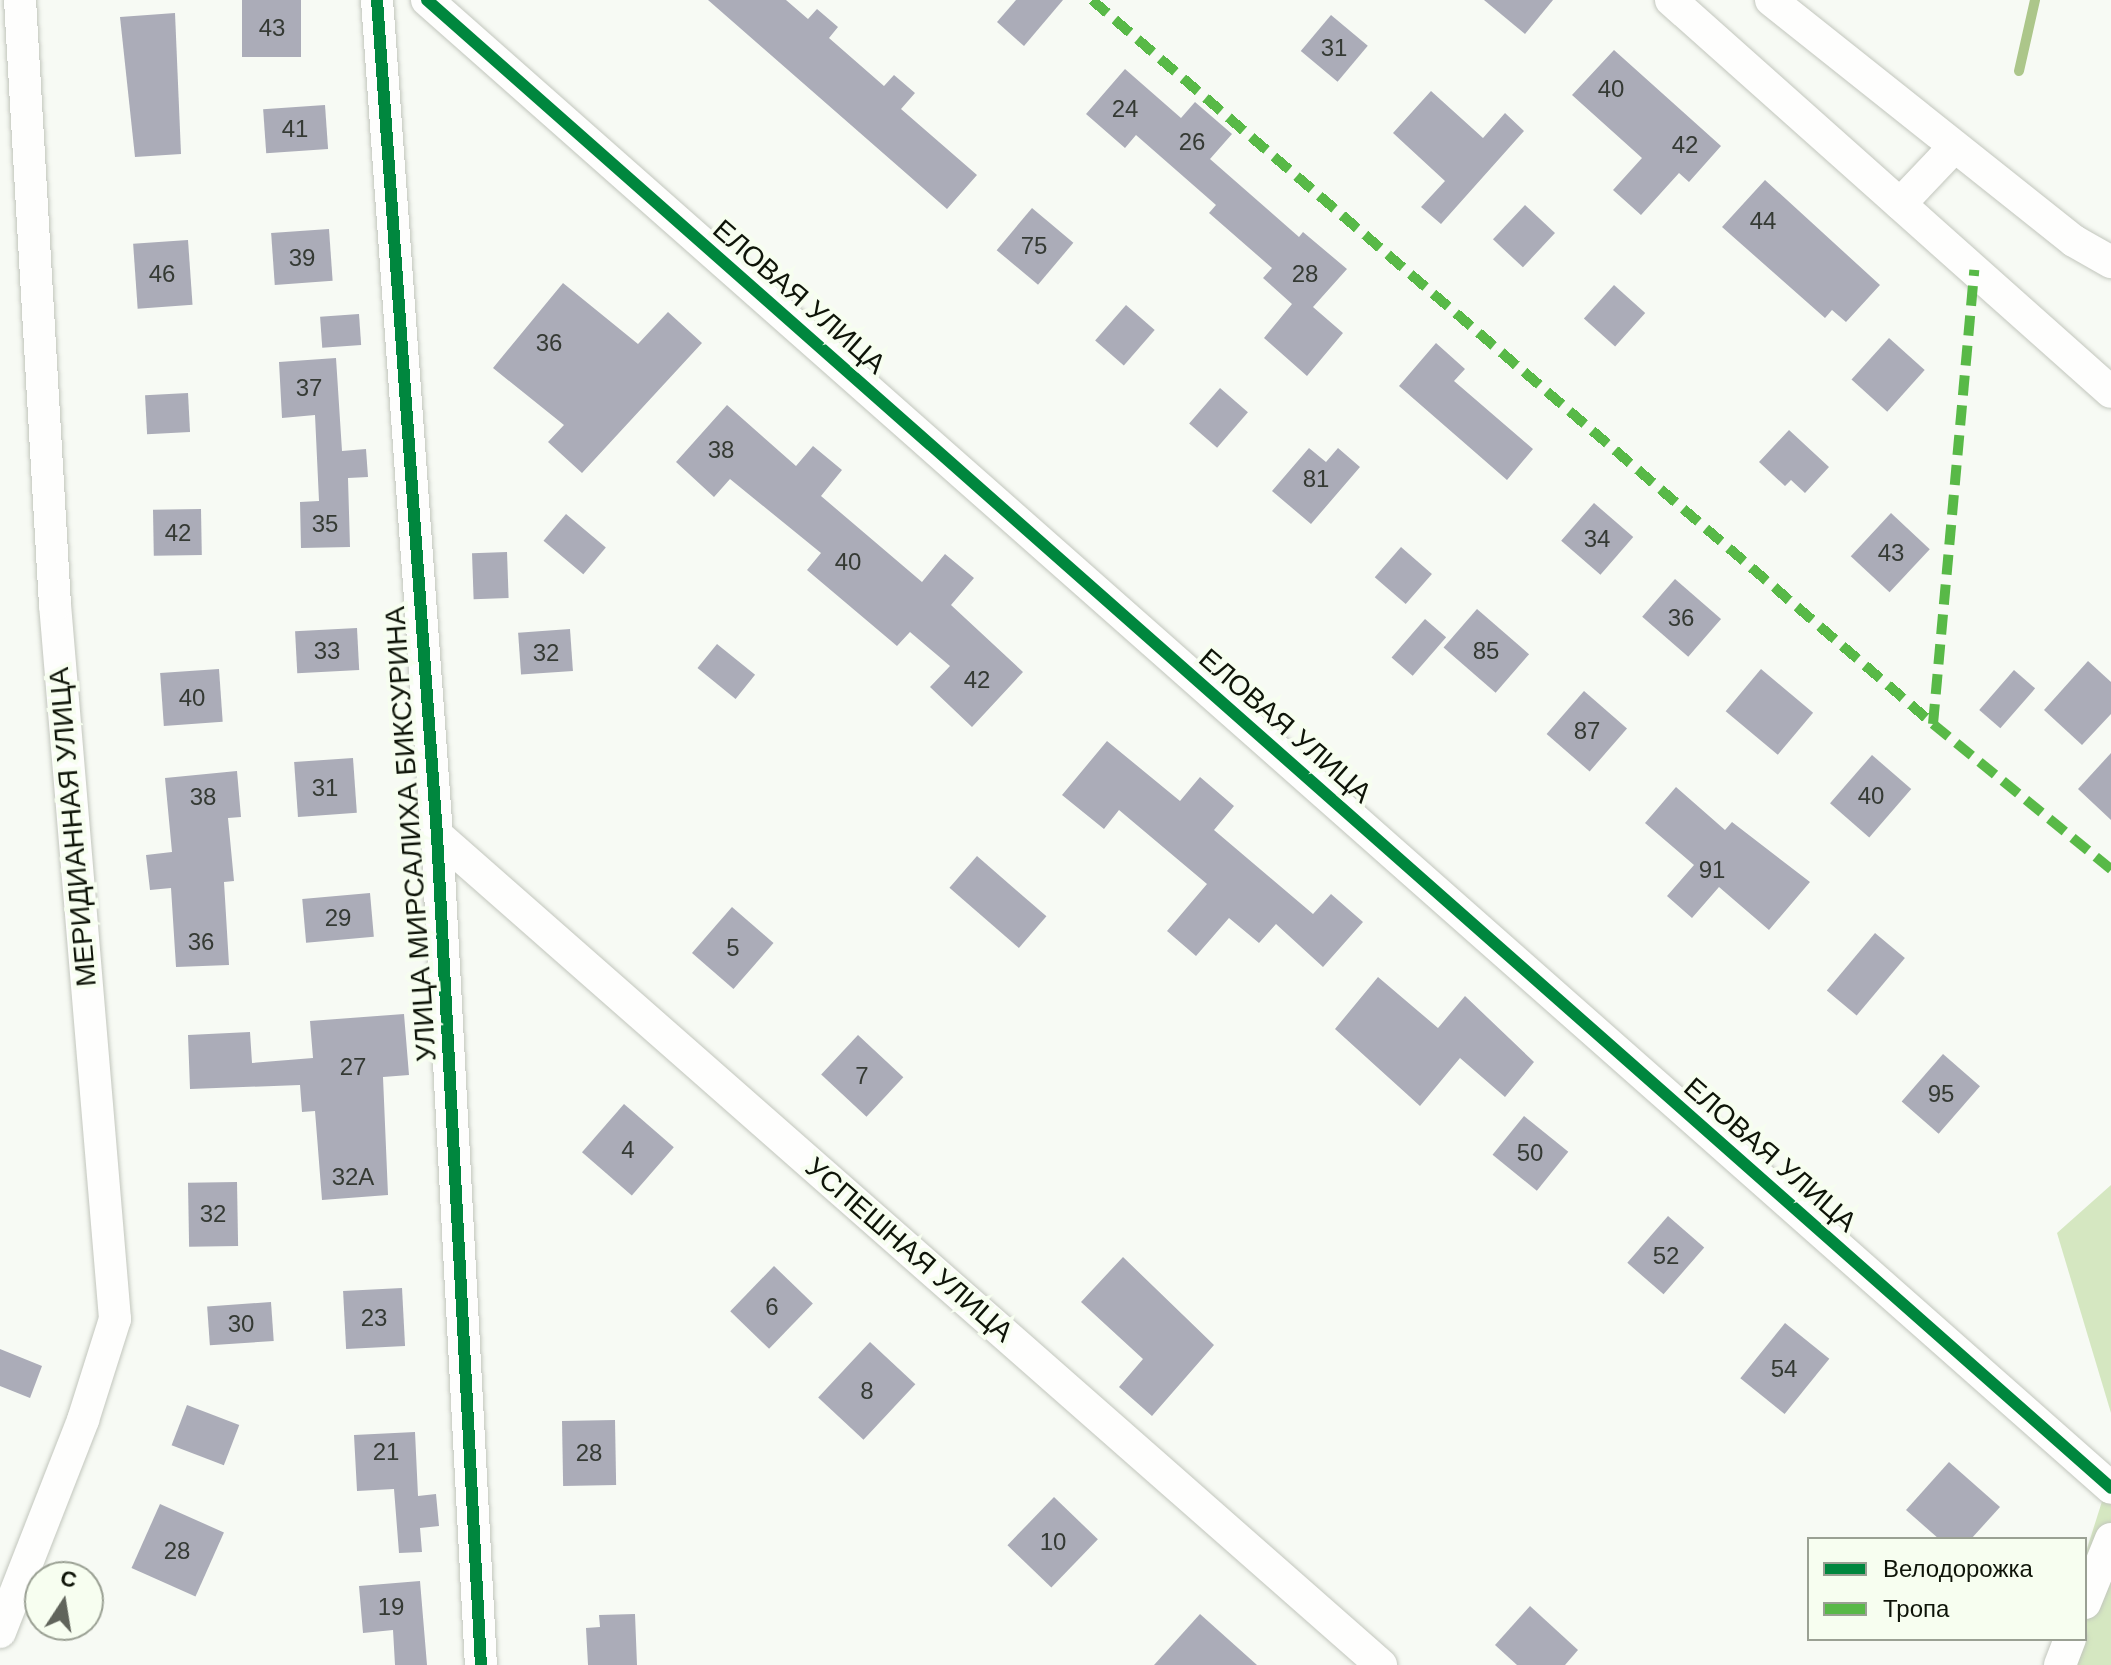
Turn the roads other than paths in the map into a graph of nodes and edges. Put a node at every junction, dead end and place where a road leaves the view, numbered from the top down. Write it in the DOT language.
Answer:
graph roads {
  1 [pos="20,0"];
  2 [pos="377,0"];
  3 [pos="427,0"];
  4 [pos="1671,0"];
  5 [pos="1771,0"];
  6 [pos="1954,147"];
  7 [pos="1900,204"];
  8 [pos="2111,262"];
  9 [pos="2111,392"];
  10 [pos="437,835"];
  11 [pos="2111,1488"];
  12 [pos="2111,1539"];
  13 [pos="2087,1598"];
  14 [pos="0,1632"];
  15 [pos="2069,1641"];
  16 [pos="1343,1651"];
  17 [pos="481,1665"];
  18 [pos="1381,1665"];
  19 [pos="2060,1665"];
  1 -- 14 [label="street, МЕРИДИАННАЯ УЛИЦА"];
  2 -- 10 [label="street, УЛИЦА МИРСАЛИХА БИКСУРИНА"];
  3 -- 11 [label="street, ЕЛОВАЯ УЛИЦА"];
  4 -- 7 [label="street"];
  5 -- 6 [label="street"];
  6 -- 7 [label="street"];
  6 -- 8 [label="street"];
  7 -- 9 [label="street"];
  10 -- 16 [label="street, УСПЕШНАЯ УЛИЦА"];
  10 -- 17 [label="street, УЛИЦА МИРСАЛИХА БИКСУРИНА"];
  12 -- 13 [label="street"];
  15 -- 19 [label="street"];
  16 -- 18 [label="street, УСПЕШНАЯ УЛИЦА"];
}
